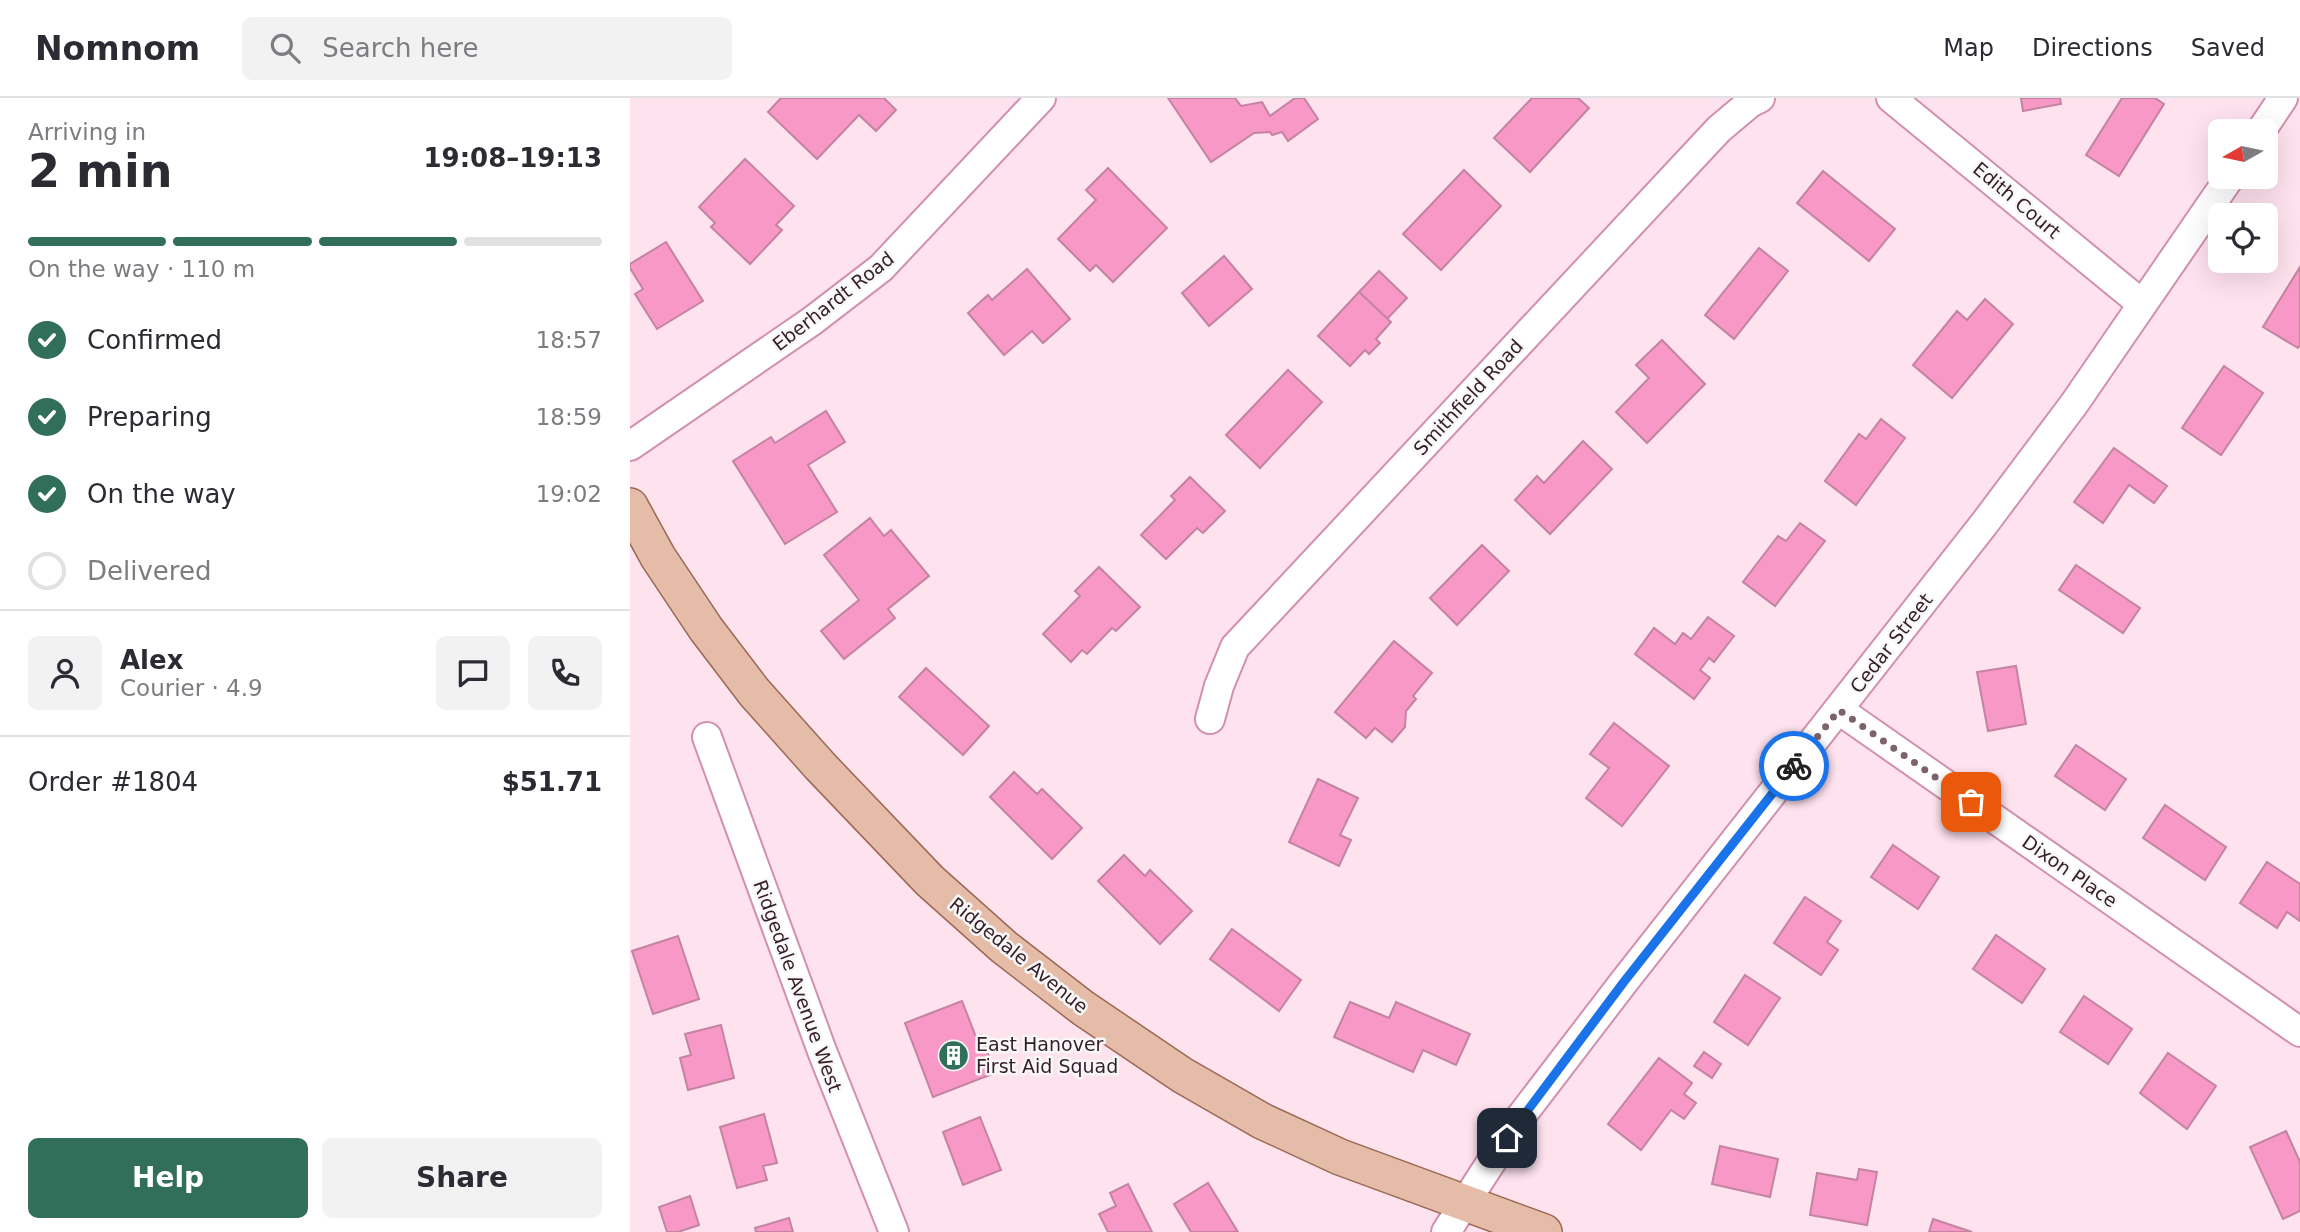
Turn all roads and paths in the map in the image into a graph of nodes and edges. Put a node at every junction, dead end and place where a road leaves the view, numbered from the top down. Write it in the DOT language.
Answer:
graph roads {
  1 [pos="1041,98"];
  2 [pos="1760,98"];
  3 [pos="1890,98"];
  4 [pos="2283,98"];
  5 [pos="2269,119"];
  6 [pos="2222,189"];
  7 [pos="2142,304"];
  8 [pos="630,446"];
  9 [pos="630,506"];
  10 [pos="1839,710"];
  11 [pos="1210,719"];
  12 [pos="707,737"];
  13 [pos="2300,1031"];
  14 [pos="1465,1202"];
  15 [pos="894,1232"];
  16 [pos="1446,1232"];
  17 [pos="1544,1232"];
  1 -- 8 [label="street, Eberhardt Road"];
  2 -- 11 [label="street, Smithfield Road"];
  3 -- 7 [label="street, Edith Court"];
  4 -- 5 [label="street"];
  6 -- 7 [label="street, Cedar Street"];
  7 -- 10 [label="street, Cedar Street"];
  9 -- 14 [label="main road, Ridgedale Avenue"];
  10 -- 13 [label="street, Dixon Place"];
  10 -- 14 [label="street, Cedar Street"];
  12 -- 15 [label="street, Ridgedale Avenue West"];
  14 -- 16 [label="street"];
  14 -- 17 [label="main road, Ridgedale Avenue"];
}
